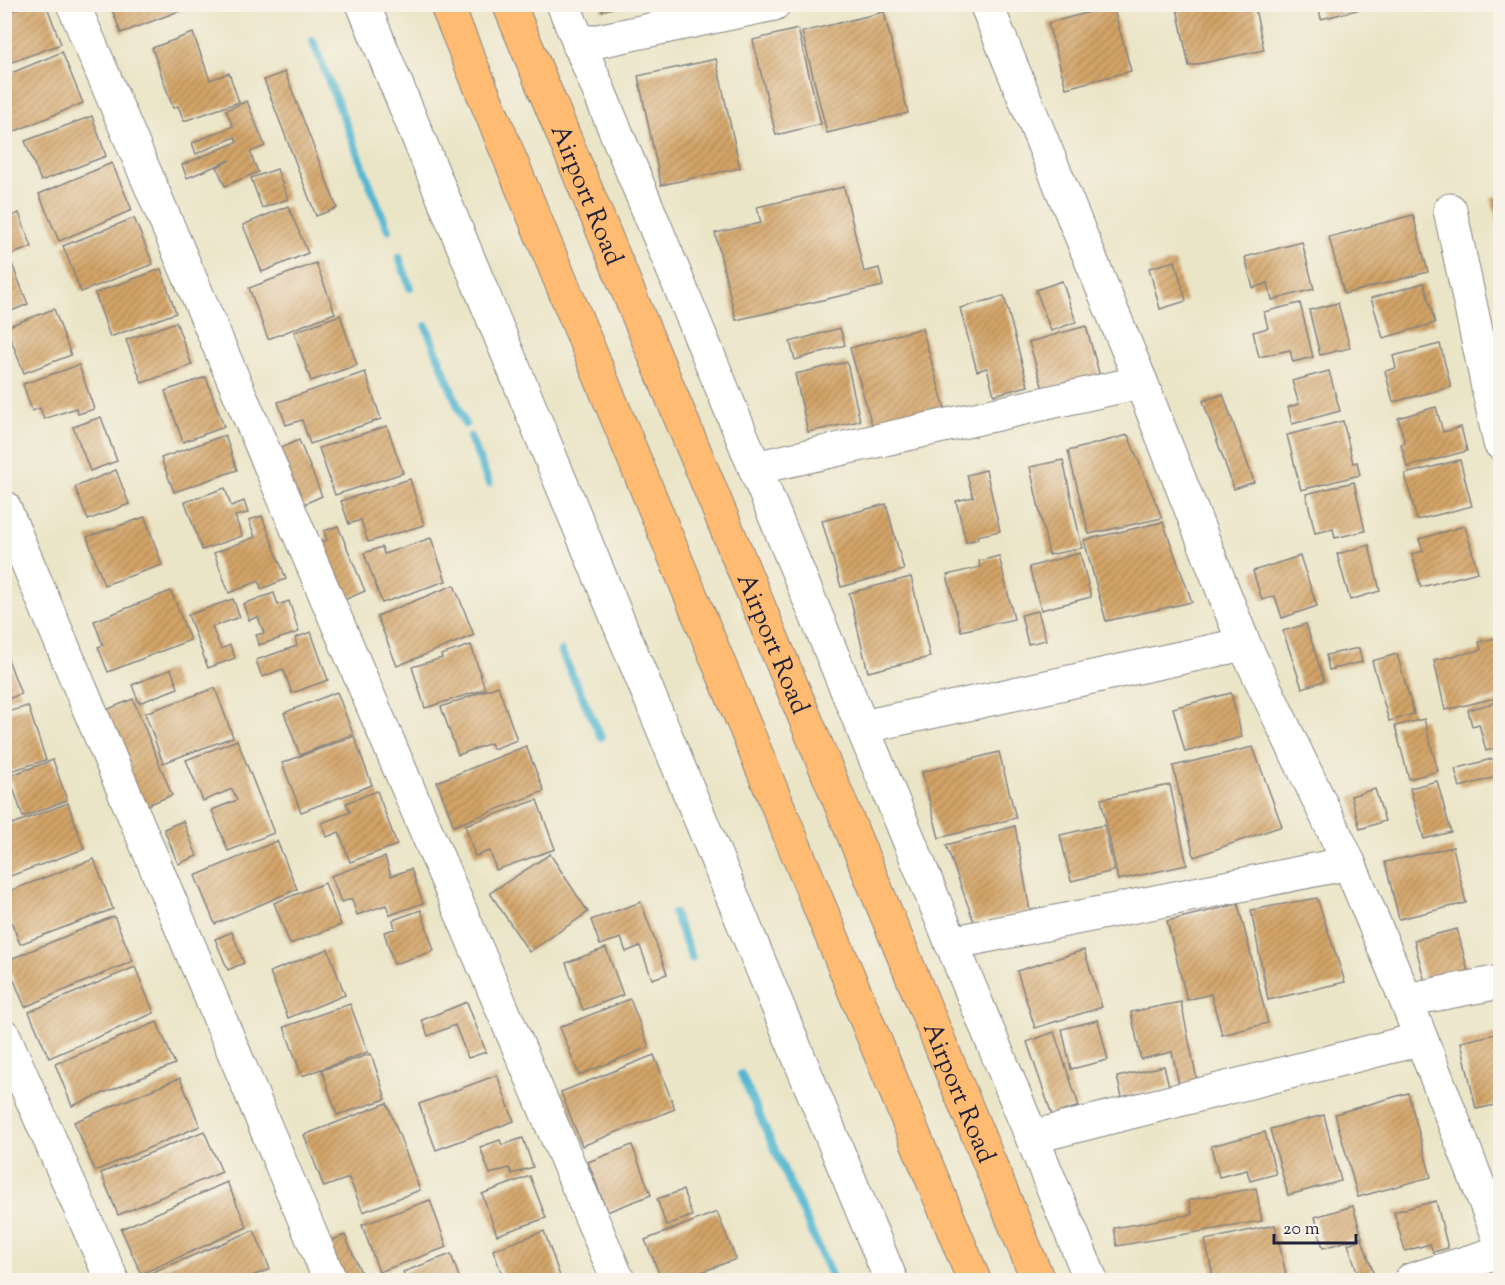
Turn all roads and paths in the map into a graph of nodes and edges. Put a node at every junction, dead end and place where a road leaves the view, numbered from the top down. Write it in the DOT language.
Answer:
graph roads {
  1 [pos="73,4"];
  2 [pos="363,4"];
  3 [pos="446,4"];
  4 [pos="510,4"];
  5 [pos="563,4"];
  6 [pos="774,4"];
  7 [pos="986,4"];
  8 [pos="579,45"];
  9 [pos="1450,210"];
  10 [pos="1141,382"];
  11 [pos="1500,443"];
  12 [pos="755,468"];
  13 [pos="4,507"];
  14 [pos="1244,644"];
  15 [pos="862,727"];
  16 [pos="1349,863"];
  17 [pos="951,943"];
  18 [pos="1500,982"];
  19 [pos="1406,1000"];
  20 [pos="4,1036"];
  21 [pos="1421,1039"];
  22 [pos="1032,1137"];
  23 [pos="1500,1240"];
  24 [pos="1500,1252"];
  25 [pos="112,1281"];
  26 [pos="330,1281"];
  27 [pos="618,1281"];
  28 [pos="891,1281"];
  29 [pos="974,1281"];
  30 [pos="1038,1281"];
  31 [pos="1091,1281"];
  32 [pos="1411,1281"];
  1 -- 27 [label="street"];
  2 -- 28 [label="street"];
  3 -- 29 [label="main road"];
  4 -- 30 [label="main road, Airport Road"];
  5 -- 8 [label="street"];
  6 -- 8 [label="street"];
  7 -- 10 [label="street"];
  8 -- 12 [label="street"];
  9 -- 11 [label="street"];
  10 -- 12 [label="street"];
  10 -- 14 [label="street"];
  12 -- 15 [label="street"];
  13 -- 26 [label="street"];
  14 -- 15 [label="street"];
  14 -- 16 [label="street"];
  15 -- 17 [label="street"];
  16 -- 17 [label="street"];
  16 -- 19 [label="street"];
  17 -- 22 [label="street"];
  18 -- 19 [label="street"];
  19 -- 21 [label="street"];
  20 -- 25 [label="street"];
  21 -- 22 [label="street"];
  21 -- 23 [label="street"];
  22 -- 31 [label="street"];
  24 -- 32 [label="street"];
}
